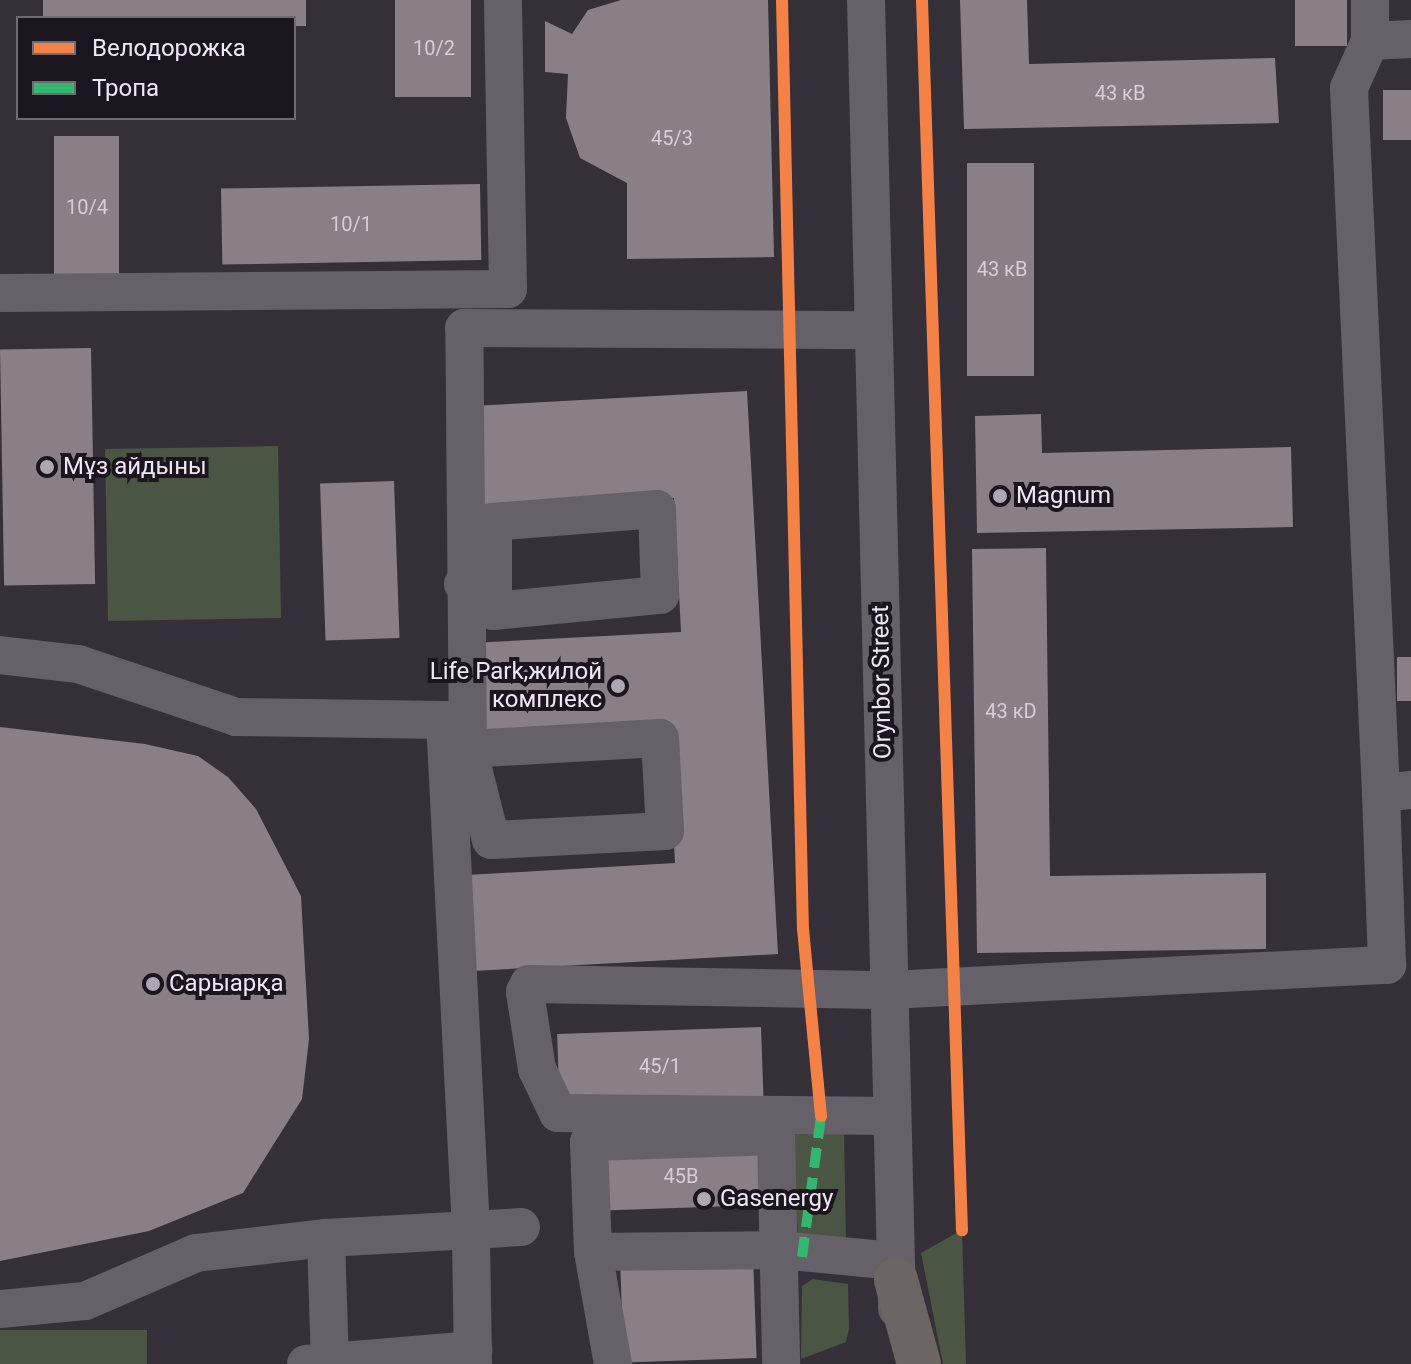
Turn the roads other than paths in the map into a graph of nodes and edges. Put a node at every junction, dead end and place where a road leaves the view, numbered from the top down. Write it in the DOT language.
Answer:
graph roads {
  1 [pos="503,0"];
  2 [pos="866,0"];
  3 [pos="1370,0"];
  4 [pos="1411,39"];
  5 [pos="1370,41"];
  6 [pos="0,293"];
  7 [pos="873,330"];
  8 [pos="463,584"];
  9 [pos="493,611"];
  10 [pos="0,655"];
  11 [pos="468,749"];
  12 [pos="1396,792"];
  13 [pos="889,990"];
  14 [pos="892,1116"];
  15 [pos="521,1227"];
  16 [pos="471,1230"];
  17 [pos="326,1238"];
  18 [pos="780,1250"];
  19 [pos="593,1252"];
  20 [pos="896,1271"];
  21 [pos="0,1309"];
  22 [pos="473,1357"];
  23 [pos="322,1363"];
  24 [pos="613,1364"];
  25 [pos="781,1364"];
  26 [pos="899,1364"];
  27 [pos="919,1364"];
  1 -- 6 [label="street"];
  2 -- 7 [label="street, Orynbor Street"];
  3 -- 5 [label="street"];
  4 -- 5 [label="street"];
  5 -- 12 [label="street"];
  7 -- 8 [label="street"];
  7 -- 13 [label="street, Orynbor Street"];
  8 -- 9 [label="street"];
  8 -- 11 [label="street"];
  9 -- 9 [label="street"];
  10 -- 16 [label="street"];
  11 -- 11 [label="street"];
  12 -- 13 [label="street"];
  13 -- 14 [label="street, Orynbor Street"];
  13 -- 14 [label="street"];
  14 -- 20 [label="street, Orynbor Street"];
  15 -- 16 [label="street"];
  16 -- 17 [label="street"];
  16 -- 22 [label="street"];
  17 -- 21 [label="street"];
  17 -- 23 [label="street"];
  18 -- 19 [label="street"];
  18 -- 19 [label="street"];
  18 -- 20 [label="street"];
  18 -- 25 [label="street"];
  19 -- 24 [label="street"];
  20 -- 26 [label="street, Orynbor Street"];
  20 -- 27 [label="main road"];
  22 -- 23 [label="street"];
}
